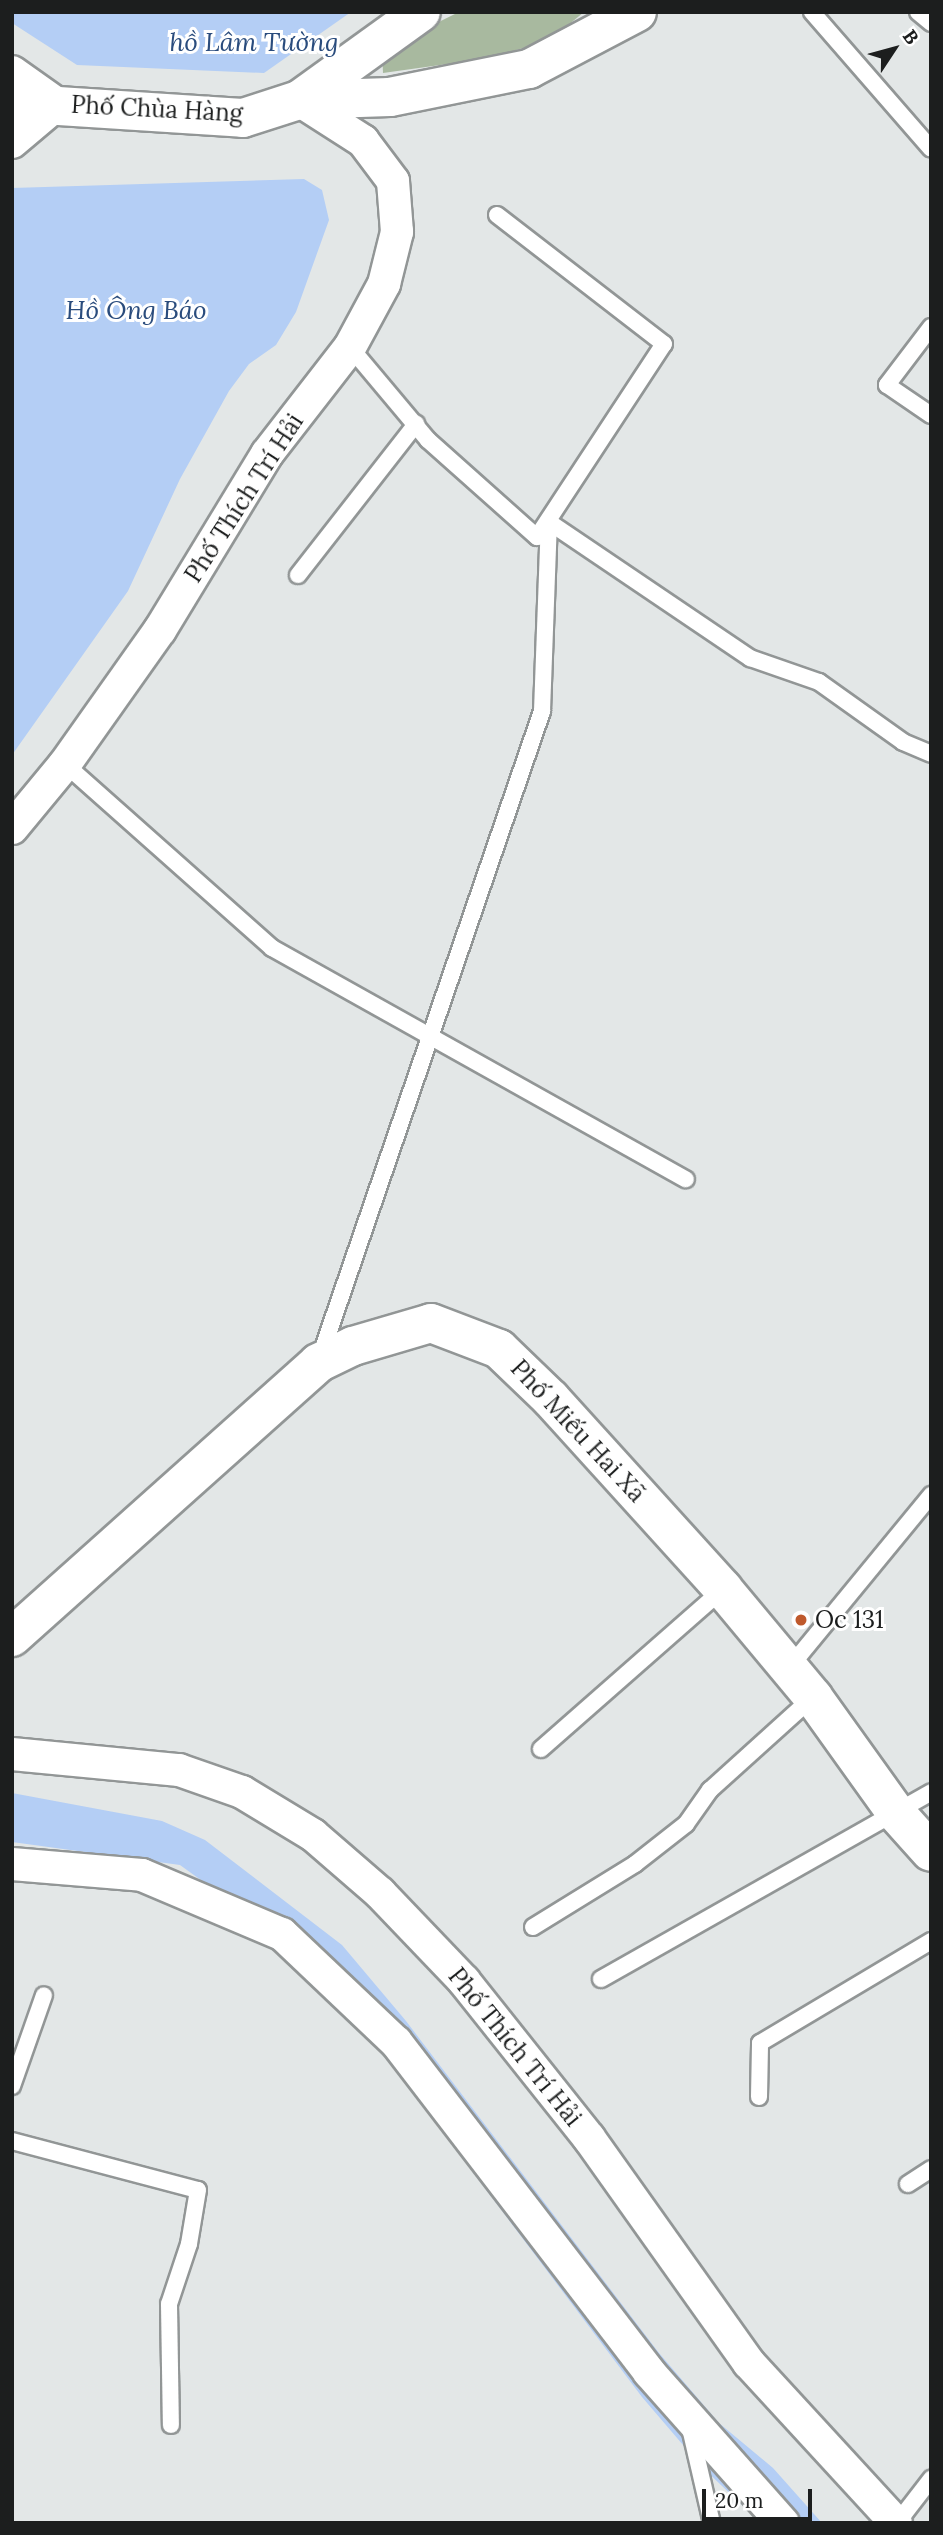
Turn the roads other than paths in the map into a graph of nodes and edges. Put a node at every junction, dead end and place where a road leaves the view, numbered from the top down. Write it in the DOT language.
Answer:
graph roads {
  1 [pos="421,12"];
  2 [pos="638,12"];
  3 [pos="812,12"];
  4 [pos="918,12"];
  5 [pos="931,23"];
  6 [pos="12,72"];
  7 [pos="299,100"];
  8 [pos="12,103"];
  9 [pos="57,104"];
  10 [pos="12,142"];
  11 [pos="931,149"];
  12 [pos="497,215"];
  13 [pos="931,327"];
  14 [pos="350,347"];
  15 [pos="931,415"];
  16 [pos="416,424"];
  17 [pos="549,522"];
  18 [pos="298,575"];
  19 [pos="931,754"];
  20 [pos="65,764"];
  21 [pos="12,828"];
  22 [pos="427,1038"];
  23 [pos="686,1179"];
  24 [pos="318,1363"];
  25 [pos="931,1495"];
  26 [pos="723,1589"];
  27 [pos="12,1637"];
  28 [pos="789,1668"];
  29 [pos="813,1697"];
  30 [pos="541,1749"];
  31 [pos="12,1754"];
  32 [pos="931,1792"];
  33 [pos="896,1813"];
  34 [pos="931,1852"];
  35 [pos="12,1864"];
  36 [pos="533,1927"];
  37 [pos="931,1941"];
  38 [pos="601,1979"];
  39 [pos="44,1995"];
  40 [pos="12,2086"];
  41 [pos="759,2097"];
  42 [pos="12,2141"];
  43 [pos="931,2169"];
  44 [pos="908,2184"];
  45 [pos="685,2409"];
  46 [pos="171,2425"];
  47 [pos="931,2479"];
  48 [pos="712,2523"];
  49 [pos="783,2523"];
  50 [pos="897,2523"];
  1 -- 7 [label="street, Phố Chùa Hàng"];
  2 -- 7 [label="street, Phố Chùa Hàng"];
  3 -- 11 [label="lane"];
  4 -- 5 [label="lane"];
  6 -- 9 [label="street"];
  7 -- 9 [label="street, Phố Chùa Hàng"];
  7 -- 14 [label="street, Phố Thích Trí Hải"];
  8 -- 9 [label="street, Phố Chùa Hàng"];
  9 -- 10 [label="street"];
  12 -- 17 [label="lane"];
  13 -- 15 [label="lane"];
  14 -- 16 [label="lane"];
  14 -- 20 [label="street, Phố Thích Trí Hải"];
  16 -- 17 [label="lane"];
  16 -- 18 [label="lane"];
  17 -- 19 [label="lane"];
  17 -- 22 [label="lane"];
  20 -- 21 [label="street, Phố Thích Trí Hải"];
  20 -- 22 [label="lane"];
  22 -- 23 [label="lane"];
  22 -- 24 [label="lane"];
  24 -- 26 [label="street, Phố Miếu Hai Xã"];
  24 -- 27 [label="street, Phố Miếu Hai Xã"];
  25 -- 28 [label="lane"];
  26 -- 28 [label="street, Phố Miếu Hai Xã"];
  26 -- 30 [label="lane"];
  28 -- 29 [label="street, Phố Miếu Hai Xã"];
  29 -- 33 [label="street, Phố Miếu Hai Xã"];
  29 -- 36 [label="lane"];
  31 -- 50 [label="street, Phố Thích Trí Hải"];
  32 -- 33 [label="lane"];
  33 -- 34 [label="street, Phố Miếu Hai Xã"];
  33 -- 38 [label="lane"];
  35 -- 45 [label="street"];
  37 -- 41 [label="lane"];
  39 -- 40 [label="lane"];
  42 -- 46 [label="lane"];
  43 -- 44 [label="lane"];
  45 -- 48 [label="lane"];
  45 -- 49 [label="street"];
  47 -- 50 [label="lane"];
}
